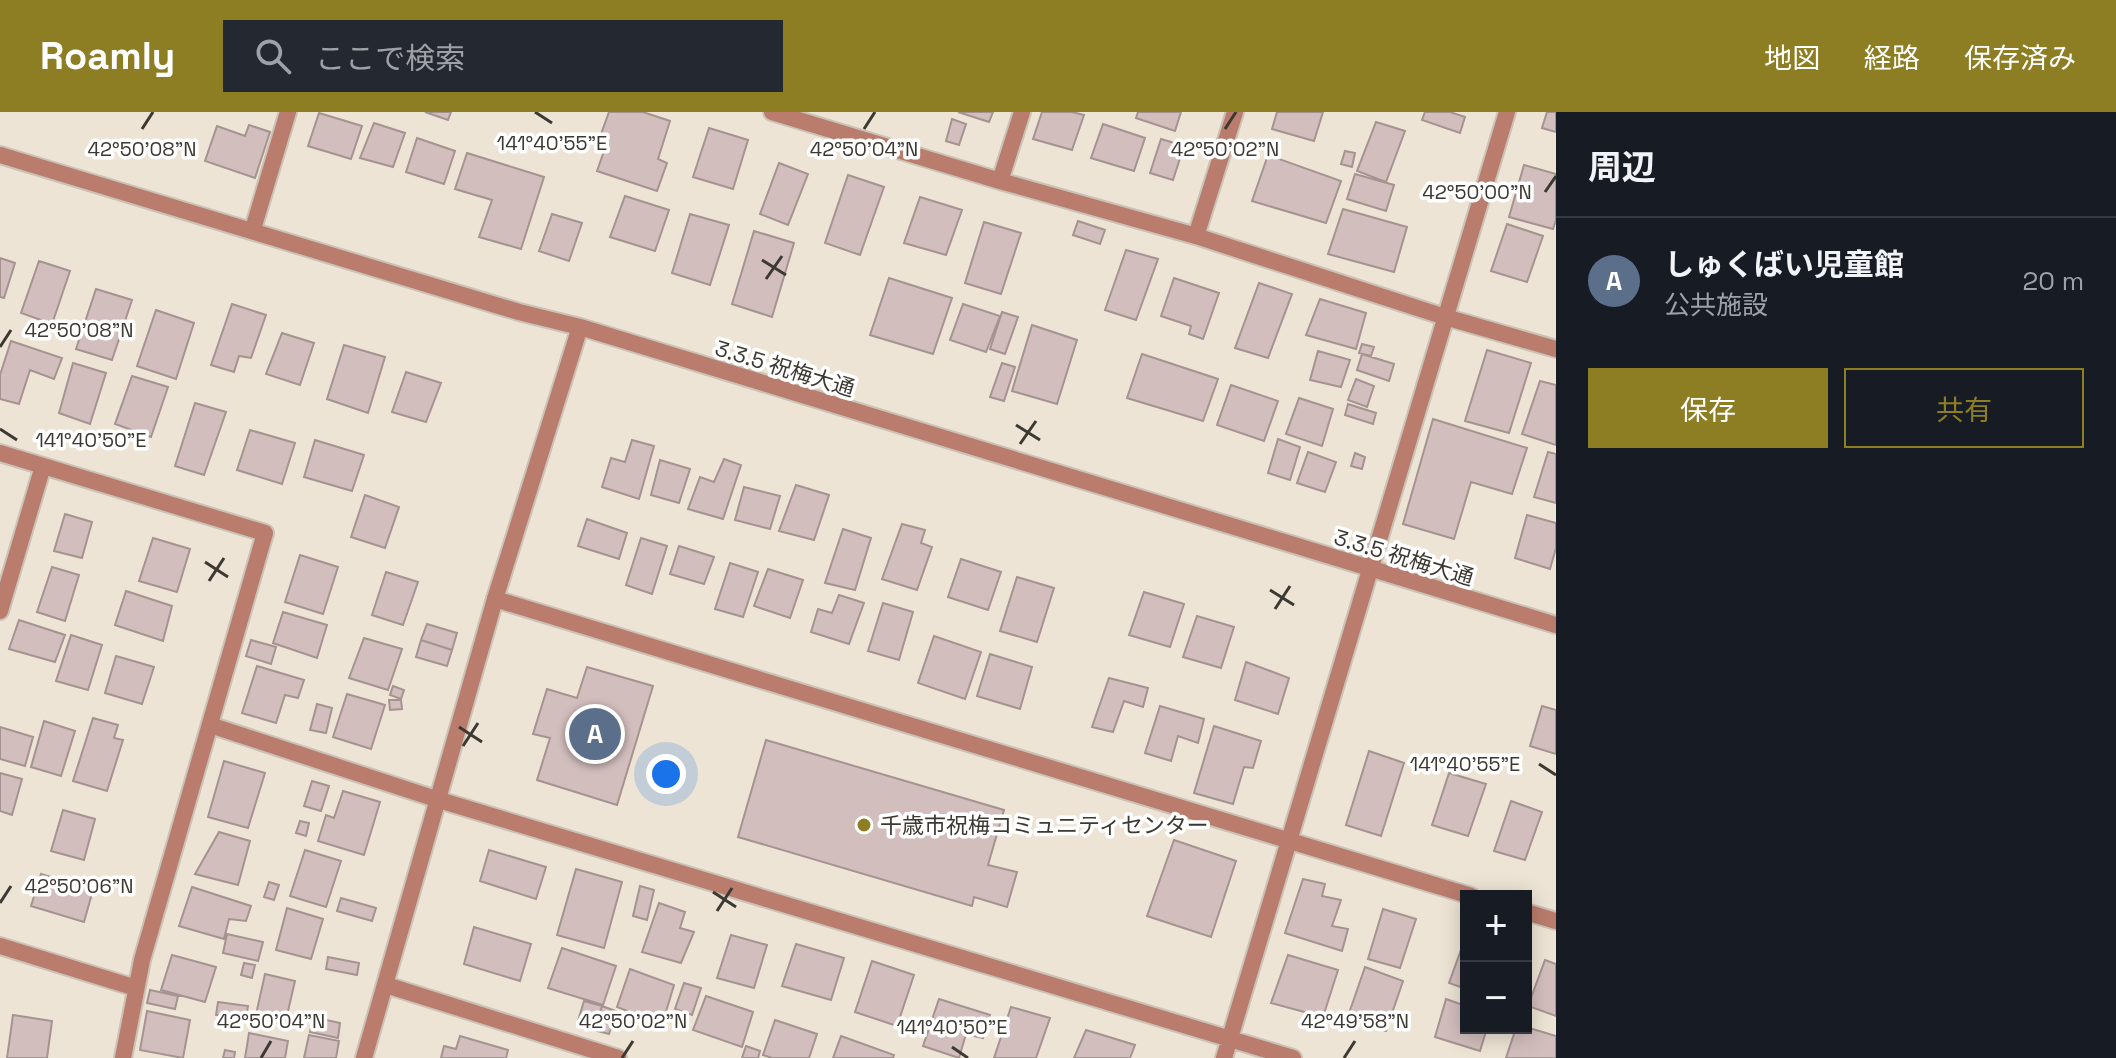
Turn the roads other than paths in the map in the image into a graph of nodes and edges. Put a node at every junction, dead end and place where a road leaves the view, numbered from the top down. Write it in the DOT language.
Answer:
graph roads {
  1 [pos="288,112"];
  2 [pos="1022,112"];
  3 [pos="1235,112"];
  4 [pos="1507,112"];
  5 [pos="778,113"];
  6 [pos="0,155"];
  7 [pos="1000,181"];
  8 [pos="253,229"];
  9 [pos="1196,236"];
  10 [pos="1445,317"];
  11 [pos="580,327"];
  12 [pos="1556,349"];
  13 [pos="0,453"];
  14 [pos="43,466"];
  15 [pos="1372,570"];
  16 [pos="495,599"];
  17 [pos="0,611"];
  18 [pos="1556,625"];
  19 [pos="210,725"];
  20 [pos="439,800"];
  21 [pos="1290,842"];
  22 [pos="1460,893"];
  23 [pos="1532,914"];
  24 [pos="1556,921"];
  25 [pos="0,946"];
  26 [pos="386,985"];
  27 [pos="136,988"];
  28 [pos="1230,1040"];
  29 [pos="123,1058"];
  30 [pos="364,1058"];
  31 [pos="618,1058"];
  32 [pos="1224,1058"];
  33 [pos="1293,1058"];
  1 -- 8 [label="street"];
  2 -- 7 [label="street"];
  3 -- 9 [label="street"];
  4 -- 10 [label="street"];
  5 -- 7 [label="street"];
  6 -- 8 [label="street, 3.3.5 祝梅大通"];
  7 -- 9 [label="street"];
  8 -- 11 [label="street, 3.3.5 祝梅大通"];
  9 -- 10 [label="street"];
  10 -- 12 [label="street"];
  10 -- 15 [label="street"];
  11 -- 15 [label="street, 3.3.5 祝梅大通"];
  11 -- 16 [label="street"];
  13 -- 14 [label="street"];
  14 -- 17 [label="street"];
  14 -- 19 [label="street"];
  15 -- 18 [label="street, 3.3.5 祝梅大通"];
  15 -- 21 [label="street"];
  16 -- 20 [label="street"];
  16 -- 21 [label="street"];
  19 -- 20 [label="street"];
  19 -- 27 [label="street"];
  20 -- 26 [label="street"];
  20 -- 28 [label="street"];
  21 -- 22 [label="street"];
  21 -- 28 [label="street"];
  23 -- 24 [label="street"];
  25 -- 27 [label="street"];
  26 -- 30 [label="street"];
  26 -- 31 [label="street"];
  27 -- 29 [label="street"];
  28 -- 32 [label="street"];
  28 -- 33 [label="street"];
}
